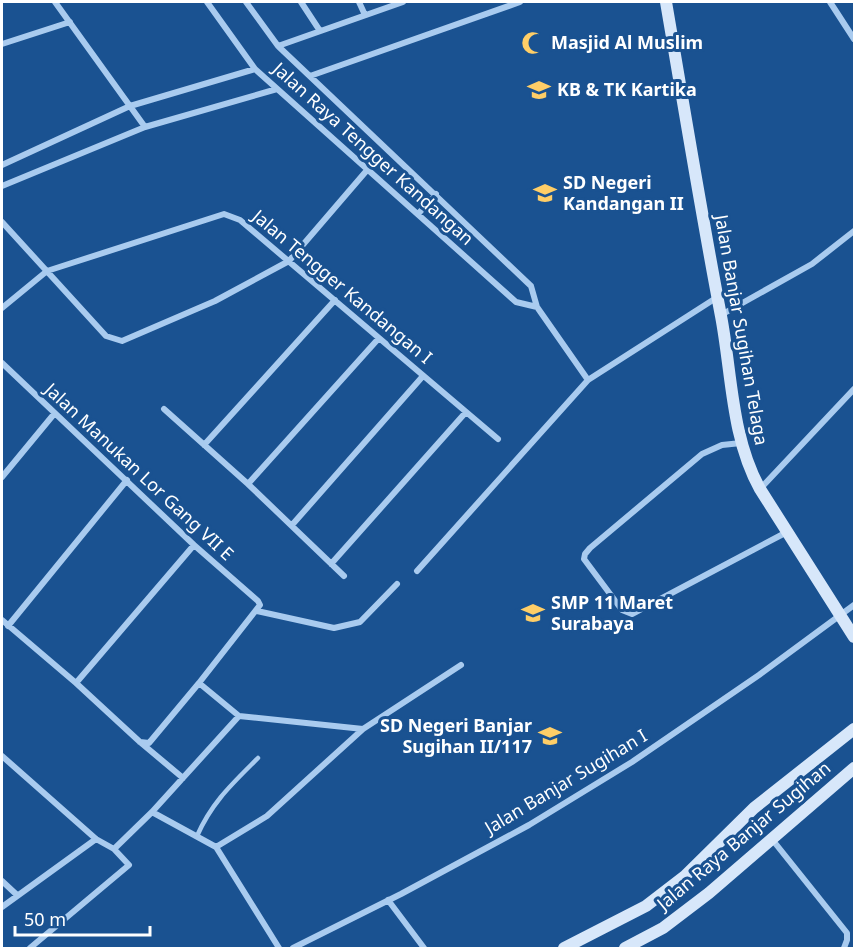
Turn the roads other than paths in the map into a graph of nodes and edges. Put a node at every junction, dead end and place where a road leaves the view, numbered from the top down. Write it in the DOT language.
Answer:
graph roads {
  1 [pos="56,2"];
  2 [pos="207,2"];
  3 [pos="246,2"];
  4 [pos="301,2"];
  5 [pos="359,2"];
  6 [pos="404,2"];
  7 [pos="520,2"];
  8 [pos="666,2"];
  9 [pos="830,2"];
  10 [pos="365,15"];
  11 [pos="70,22"];
  12 [pos="320,31"];
  13 [pos="855,39"];
  14 [pos="2,44"];
  15 [pos="278,46"];
  16 [pos="255,69"];
  17 [pos="310,76"];
  18 [pos="277,88"];
  19 [pos="130,106"];
  20 [pos="145,127"];
  21 [pos="2,165"];
  22 [pos="368,169"];
  23 [pos="2,186"];
  24 [pos="436,194"];
  25 [pos="418,214"];
  26 [pos="2,222"];
  27 [pos="855,231"];
  28 [pos="289,261"];
  29 [pos="47,271"];
  30 [pos="716,298"];
  31 [pos="335,300"];
  32 [pos="537,307"];
  33 [pos="2,308"];
  34 [pos="721,315"];
  35 [pos="379,338"];
  36 [pos="2,363"];
  37 [pos="423,376"];
  38 [pos="588,380"];
  39 [pos="855,389"];
  40 [pos="164,409"];
  41 [pos="466,412"];
  42 [pos="54,414"];
  43 [pos="498,439"];
  44 [pos="741,443"];
  45 [pos="204,445"];
  46 [pos="2,477"];
  47 [pos="127,480"];
  48 [pos="248,484"];
  49 [pos="760,489"];
  50 [pos="292,525"];
  51 [pos="787,532"];
  52 [pos="194,545"];
  53 [pos="331,564"];
  54 [pos="417,571"];
  55 [pos="344,576"];
  56 [pos="397,584"];
  57 [pos="855,605"];
  58 [pos="257,611"];
  59 [pos="840,615"];
  60 [pos="2,620"];
  61 [pos="8,626"];
  62 [pos="855,637"];
  63 [pos="461,665"];
  64 [pos="76,683"];
  65 [pos="199,683"];
  66 [pos="239,716"];
  67 [pos="363,729"];
  68 [pos="855,729"];
  69 [pos="140,742"];
  70 [pos="2,756"];
  71 [pos="258,758"];
  72 [pos="855,768"];
  73 [pos="183,778"];
  74 [pos="152,812"];
  75 [pos="197,836"];
  76 [pos="96,838"];
  77 [pos="771,838"];
  78 [pos="216,848"];
  79 [pos="114,849"];
  80 [pos="2,881"];
  81 [pos="17,895"];
  82 [pos="388,900"];
  83 [pos="2,907"];
  84 [pos="30,948"];
  85 [pos="279,948"];
  86 [pos="293,948"];
  87 [pos="424,948"];
  88 [pos="564,948"];
  89 [pos="625,948"];
  90 [pos="844,948"];
  1 -- 11 [label="street"];
  2 -- 16 [label="street, Jalan Raya Tengger Kandangan"];
  3 -- 15 [label="street, Jalan Raya Tengger Kandangan"];
  4 -- 12 [label="street"];
  5 -- 10 [label="street"];
  6 -- 10 [label="street"];
  7 -- 17 [label="street"];
  8 -- 30 [label="main road, Jalan Banjar Sugihan Telaga"];
  9 -- 13 [label="street"];
  10 -- 12 [label="street"];
  11 -- 14 [label="street"];
  11 -- 19 [label="street"];
  12 -- 15 [label="street"];
  15 -- 17 [label="street, Jalan Raya Tengger Kandangan"];
  16 -- 18 [label="street, Jalan Raya Tengger Kandangan"];
  16 -- 19 [label="street"];
  17 -- 24 [label="street, Jalan Raya Tengger Kandangan"];
  18 -- 20 [label="street"];
  18 -- 22 [label="street, Jalan Raya Tengger Kandangan"];
  19 -- 20 [label="street"];
  19 -- 21 [label="street"];
  20 -- 23 [label="street"];
  22 -- 25 [label="street, Jalan Raya Tengger Kandangan"];
  22 -- 28 [label="street"];
  24 -- 25 [label="street"];
  24 -- 32 [label="street, Jalan Raya Tengger Kandangan"];
  25 -- 32 [label="street, Jalan Raya Tengger Kandangan"];
  26 -- 29 [label="street"];
  27 -- 34 [label="street"];
  28 -- 29 [label="street, Jalan Tengger Kandangan I"];
  28 -- 29 [label="street"];
  28 -- 31 [label="street, Jalan Tengger Kandangan I"];
  29 -- 33 [label="street"];
  30 -- 34 [label="main road, Jalan Banjar Sugihan Telaga"];
  30 -- 38 [label="street"];
  31 -- 35 [label="street, Jalan Tengger Kandangan I"];
  31 -- 45 [label="street"];
  32 -- 38 [label="street, Jalan Raya Tengger Kandangan"];
  34 -- 44 [label="main road, Jalan Banjar Sugihan Telaga"];
  35 -- 37 [label="street, Jalan Tengger Kandangan I"];
  35 -- 48 [label="street"];
  36 -- 42 [label="street, Jalan Manukan Lor Gang VII E"];
  37 -- 41 [label="street, Jalan Tengger Kandangan I"];
  37 -- 50 [label="street"];
  38 -- 54 [label="street"];
  39 -- 49 [label="street"];
  40 -- 45 [label="street"];
  41 -- 43 [label="street, Jalan Tengger Kandangan I"];
  41 -- 53 [label="street"];
  42 -- 46 [label="street"];
  42 -- 47 [label="street, Jalan Manukan Lor Gang VII E"];
  44 -- 49 [label="main road, Jalan Banjar Sugihan Telaga"];
  44 -- 51 [label="street"];
  45 -- 48 [label="street"];
  47 -- 52 [label="street, Jalan Manukan Lor Gang VII E"];
  47 -- 61 [label="street"];
  48 -- 50 [label="street"];
  49 -- 51 [label="main road, Jalan Banjar Sugihan Telaga"];
  50 -- 53 [label="street"];
  51 -- 59 [label="main road, Jalan Banjar Sugihan Telaga"];
  52 -- 58 [label="street, Jalan Manukan Lor Gang VII E"];
  52 -- 64 [label="street"];
  53 -- 55 [label="street"];
  56 -- 58 [label="street"];
  57 -- 59 [label="street, Jalan Banjar Sugihan I"];
  58 -- 65 [label="street"];
  59 -- 62 [label="main road, Jalan Banjar Sugihan Telaga"];
  59 -- 82 [label="street, Jalan Banjar Sugihan I"];
  60 -- 61 [label="street"];
  61 -- 64 [label="street"];
  63 -- 67 [label="street"];
  64 -- 69 [label="street"];
  65 -- 66 [label="street"];
  65 -- 69 [label="street"];
  66 -- 67 [label="street"];
  66 -- 73 [label="street"];
  67 -- 78 [label="street"];
  68 -- 88 [label="main road, Jalan Raya Banjar Sugihan"];
  69 -- 73 [label="street"];
  70 -- 76 [label="street"];
  71 -- 75 [label="lane"];
  72 -- 77 [label="main road, Jalan Raya Banjar Sugihan"];
  73 -- 74 [label="street"];
  74 -- 75 [label="street"];
  74 -- 79 [label="street"];
  75 -- 78 [label="street"];
  76 -- 79 [label="street"];
  76 -- 81 [label="street"];
  77 -- 89 [label="main road, Jalan Raya Banjar Sugihan"];
  77 -- 90 [label="street"];
  78 -- 85 [label="street"];
  79 -- 84 [label="street"];
  80 -- 81 [label="street"];
  81 -- 83 [label="street"];
  82 -- 86 [label="street, Jalan Banjar Sugihan I"];
  82 -- 87 [label="street"];
}
